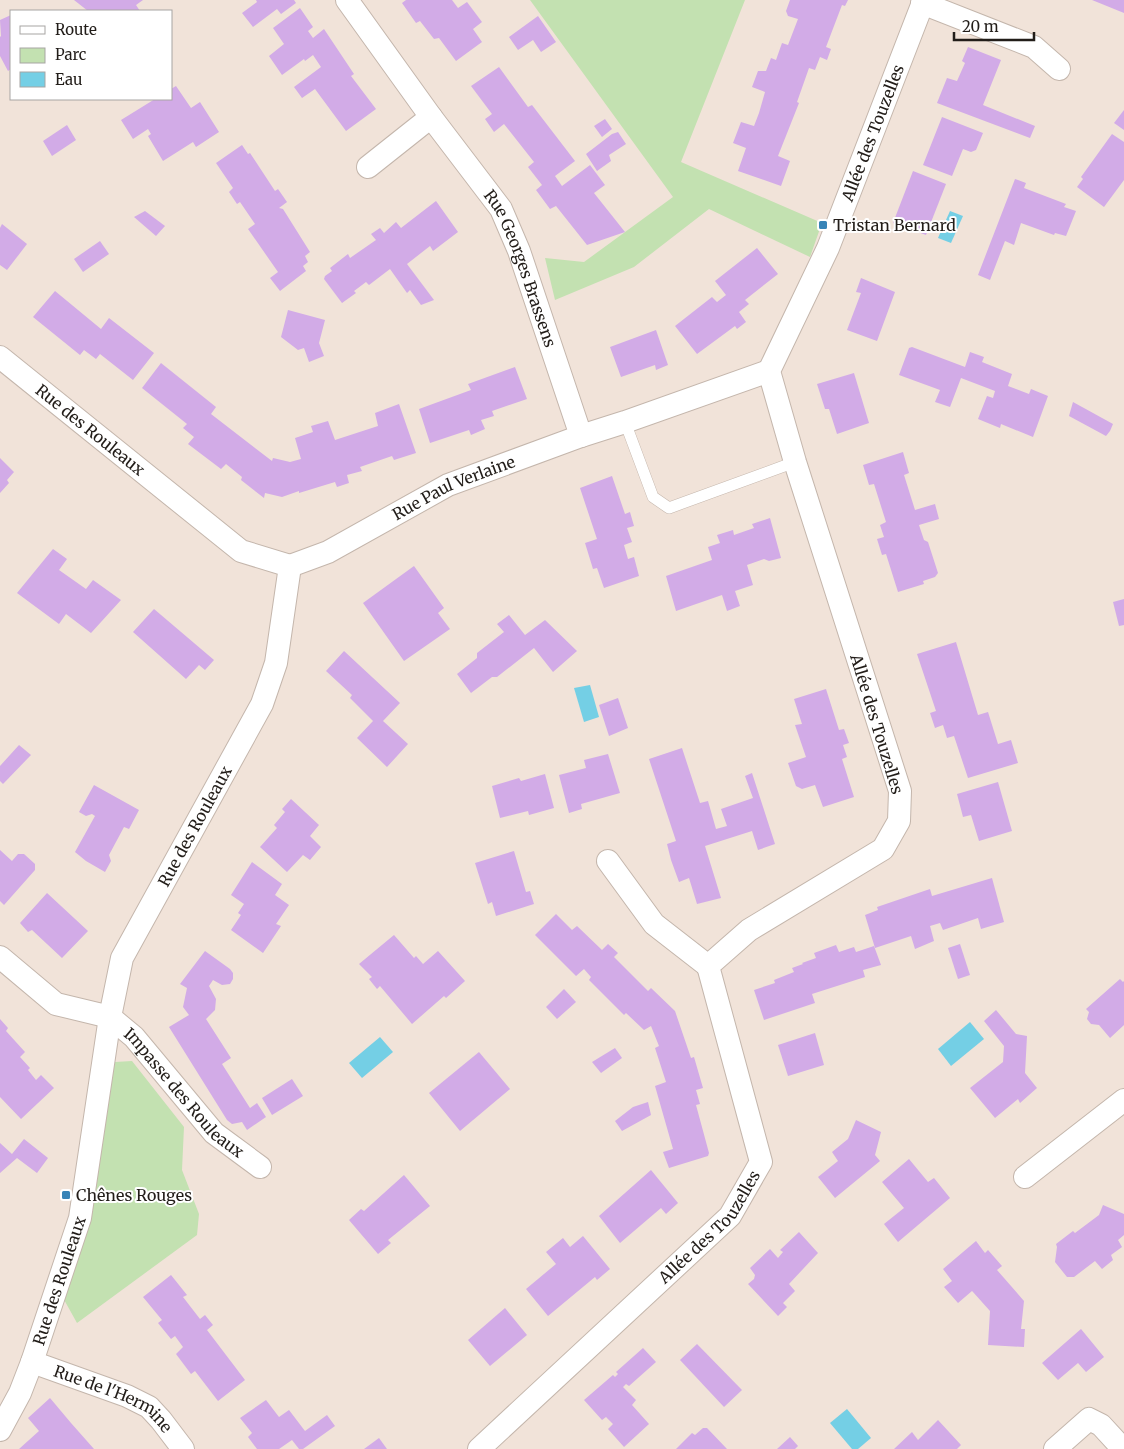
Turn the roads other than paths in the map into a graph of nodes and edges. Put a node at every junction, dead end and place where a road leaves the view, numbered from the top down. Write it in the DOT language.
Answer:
graph roads {
  1 [pos="347,0"];
  2 [pos="923,2"];
  3 [pos="1059,69"];
  4 [pos="431,117"];
  5 [pos="368,168"];
  6 [pos="0,357"];
  7 [pos="769,371"];
  8 [pos="625,422"];
  9 [pos="581,436"];
  10 [pos="795,462"];
  11 [pos="290,566"];
  12 [pos="608,861"];
  13 [pos="0,957"];
  14 [pos="708,966"];
  15 [pos="110,1017"];
  16 [pos="1124,1100"];
  17 [pos="260,1167"];
  18 [pos="1025,1177"];
  19 [pos="32,1362"];
  20 [pos="0,1430"];
  21 [pos="183,1449"];
  22 [pos="479,1449"];
  23 [pos="1055,1449"];
  24 [pos="1123,1449"];
  1 -- 4 [label="street, Rue Georges Brassens"];
  2 -- 3 [label="street"];
  2 -- 7 [label="street, Allée des Touzelles"];
  4 -- 5 [label="street"];
  4 -- 9 [label="street, Rue Georges Brassens"];
  6 -- 11 [label="street, Rue des Rouleaux"];
  7 -- 8 [label="street, Rue Paul Verlaine"];
  7 -- 10 [label="street, Allée des Touzelles"];
  8 -- 9 [label="street, Rue Paul Verlaine"];
  8 -- 10 [label="lane"];
  9 -- 11 [label="street, Rue Paul Verlaine"];
  10 -- 14 [label="street, Allée des Touzelles"];
  11 -- 15 [label="street, Rue des Rouleaux"];
  12 -- 14 [label="street"];
  13 -- 15 [label="street"];
  14 -- 22 [label="street, Allée des Touzelles"];
  15 -- 17 [label="street, Impasse des Rouleaux"];
  15 -- 19 [label="street, Rue des Rouleaux"];
  16 -- 18 [label="street"];
  19 -- 20 [label="street, Rue des Rouleaux"];
  19 -- 21 [label="street, Rue de l'Hermine"];
  23 -- 24 [label="street"];
}
